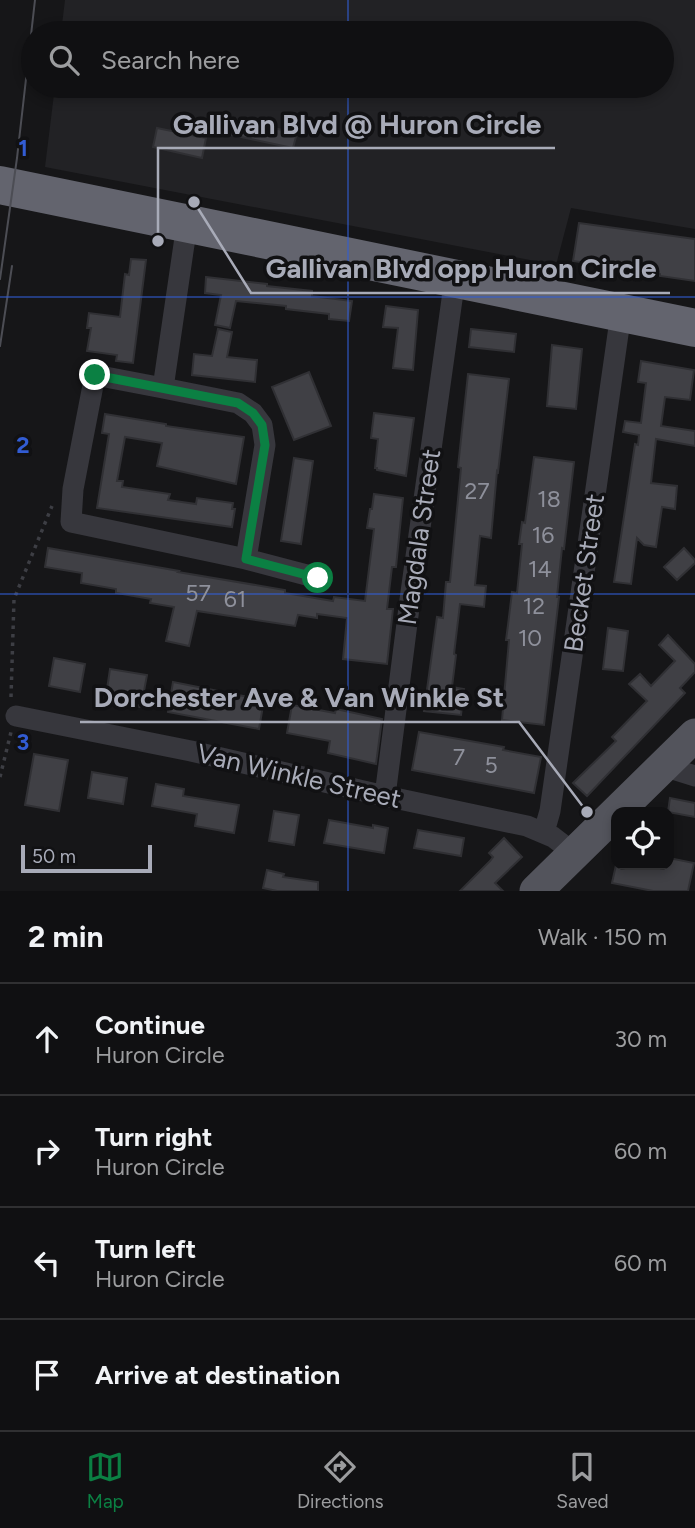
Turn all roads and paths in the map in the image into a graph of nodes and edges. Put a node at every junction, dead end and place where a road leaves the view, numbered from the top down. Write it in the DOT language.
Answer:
graph roads {
  1 [pos="0,185"];
  2 [pos="187,224"];
  3 [pos="455,278"];
  4 [pos="621,313"];
  5 [pos="695,328"];
  6 [pos="163,388"];
  7 [pos="74,489"];
  8 [pos="246,559"];
  9 [pos="318,578"];
  10 [pos="16,716"];
  11 [pos="695,735"];
  12 [pos="8,744"];
  13 [pos="663,766"];
  14 [pos="695,776"];
  15 [pos="0,777"];
  16 [pos="385,796"];
  17 [pos="544,832"];
  18 [pos="574,853"];
  19 [pos="544,888"];
  1 -- 2 [label="highway"];
  2 -- 3 [label="highway"];
  2 -- 6 [label="street"];
  3 -- 4 [label="highway"];
  3 -- 16 [label="street, Magdala Street"];
  4 -- 5 [label="highway"];
  4 -- 17 [label="street, Becket Street"];
  6 -- 7 [label="street"];
  6 -- 8 [label="street"];
  7 -- 8 [label="street"];
  7 -- 10 [label="path"];
  8 -- 9 [label="street"];
  10 -- 16 [label="street, Van Winkle Street"];
  11 -- 13 [label="main road"];
  12 -- 15 [label="path"];
  13 -- 14 [label="street"];
  13 -- 18 [label="main road"];
  16 -- 17 [label="street, Van Winkle Street"];
  17 -- 18 [label="street, Van Winkle Street"];
  18 -- 19 [label="main road"];
}
